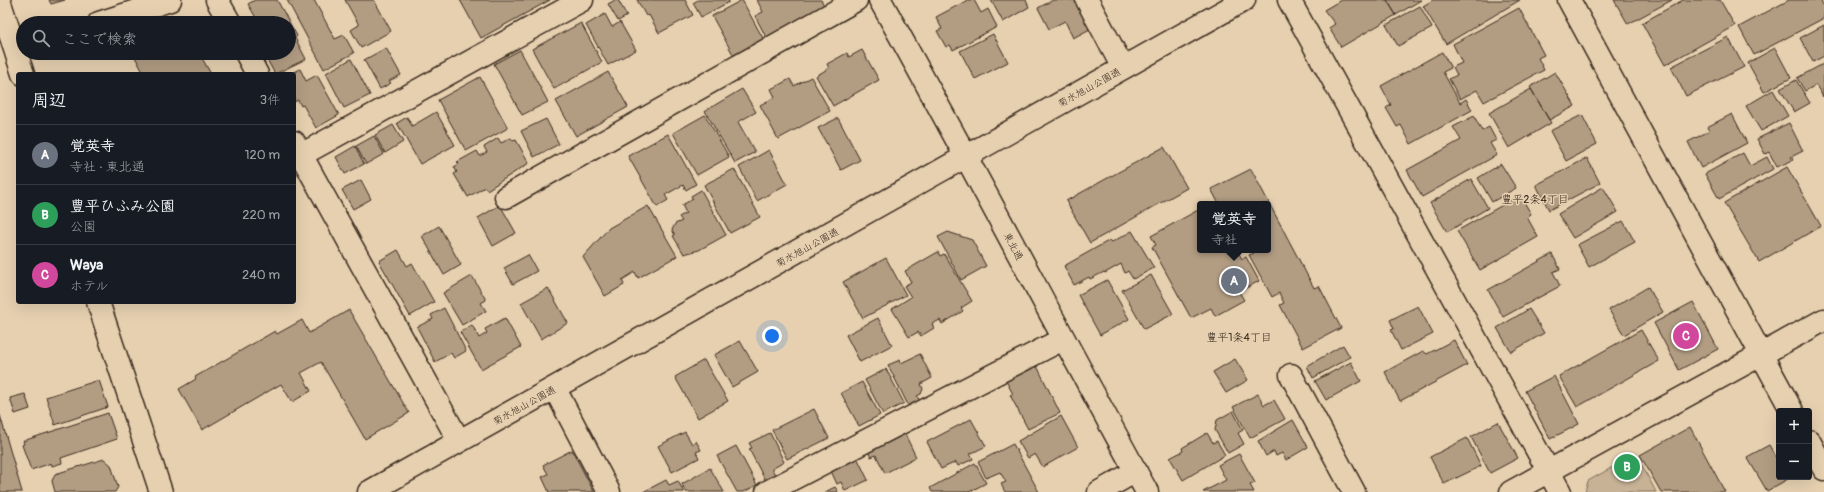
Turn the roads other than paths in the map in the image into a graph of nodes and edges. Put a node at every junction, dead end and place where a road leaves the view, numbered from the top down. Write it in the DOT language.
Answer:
graph roads {
  1 [pos="170,0"];
  2 [pos="217,0"];
  3 [pos="582,0"];
  4 [pos="856,0"];
  5 [pos="880,0"];
  6 [pos="1087,0"];
  7 [pos="1244,0"];
  8 [pos="1289,0"];
  9 [pos="1569,0"];
  10 [pos="0,3"];
  11 [pos="121,16"];
  12 [pos="226,16"];
  13 [pos="4,28"];
  14 [pos="16,45"];
  15 [pos="21,60"];
  16 [pos="250,60"];
  17 [pos="1124,68"];
  18 [pos="23,72"];
  19 [pos="256,72"];
  20 [pos="297,148"];
  21 [pos="966,156"];
  22 [pos="506,197"];
  23 [pos="99,304"];
  24 [pos="1824,320"];
  25 [pos="1063,339"];
  26 [pos="1762,354"];
  27 [pos="1291,375"];
  28 [pos="555,389"];
  29 [pos="1790,408"];
  30 [pos="459,441"];
  31 [pos="1811,444"];
  32 [pos="1824,469"];
  33 [pos="1136,471"];
  34 [pos="1549,471"];
  35 [pos="161,492"];
  36 [pos="369,492"];
  37 [pos="609,492"];
  38 [pos="767,492"];
  39 [pos="1099,492"];
  40 [pos="1147,492"];
  41 [pos="1354,492"];
  42 [pos="1511,492"];
  43 [pos="1560,492"];
  1 -- 11 [label="street"];
  2 -- 12 [label="street"];
  3 -- 20 [label="street"];
  4 -- 22 [label="street"];
  5 -- 21 [label="street, 東北通"];
  6 -- 17 [label="street"];
  7 -- 17 [label="street, 菊水旭山公園通"];
  8 -- 34 [label="street"];
  9 -- 26 [label="street"];
  10 -- 13 [label="street"];
  13 -- 14 [label="street"];
  15 -- 18 [label="street"];
  16 -- 19 [label="street"];
  17 -- 21 [label="street, 菊水旭山公園通"];
  20 -- 30 [label="street"];
  21 -- 25 [label="street, 東北通"];
  21 -- 28 [label="street, 菊水旭山公園通"];
  23 -- 35 [label="street"];
  24 -- 26 [label="street"];
  25 -- 33 [label="street, 東北通"];
  25 -- 38 [label="street"];
  26 -- 29 [label="street"];
  26 -- 34 [label="street"];
  27 -- 41 [label="street"];
  28 -- 30 [label="street, 菊水旭山公園通"];
  28 -- 37 [label="street"];
  30 -- 36 [label="street, 菊水旭山公園通"];
  31 -- 32 [label="street"];
  33 -- 39 [label="street"];
  33 -- 40 [label="street, 東北通"];
  34 -- 42 [label="street"];
  34 -- 43 [label="street"];
}
